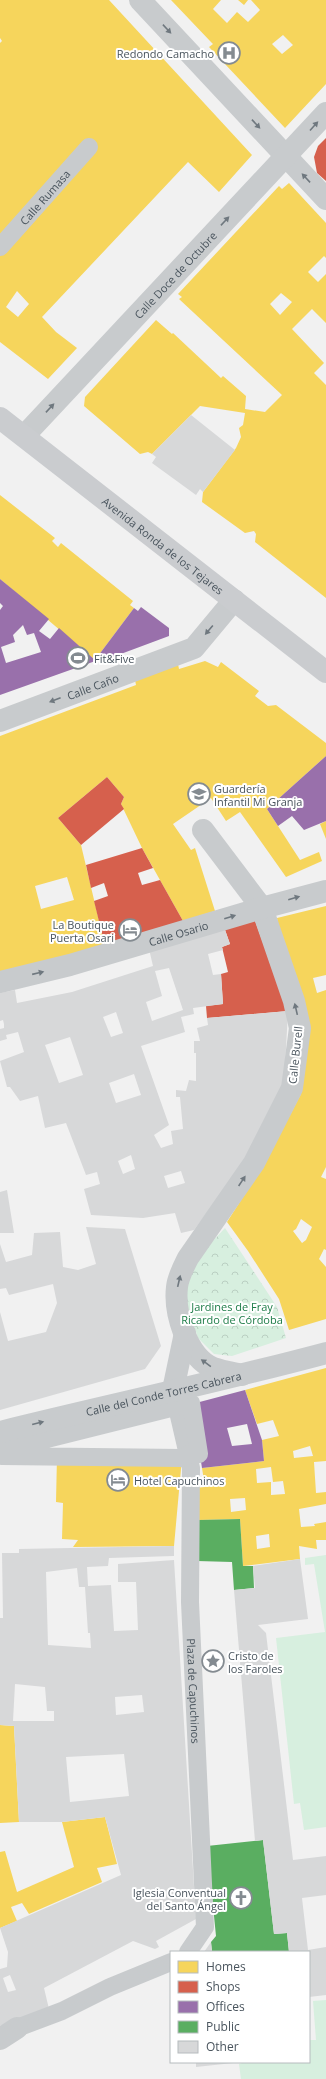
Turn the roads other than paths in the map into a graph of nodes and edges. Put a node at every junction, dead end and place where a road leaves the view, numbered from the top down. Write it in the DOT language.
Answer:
graph roads {
  1 [pos="140,0"];
  2 [pos="326,113"];
  3 [pos="89,147"];
  4 [pos="286,156"];
  5 [pos="326,199"];
  6 [pos="0,247"];
  7 [pos="0,418"];
  8 [pos="24,436"];
  9 [pos="234,600"];
  10 [pos="326,672"];
  11 [pos="0,721"];
  12 [pos="203,830"];
  13 [pos="326,891"];
  14 [pos="262,908"];
  15 [pos="0,982"];
  16 [pos="185,1333"];
  17 [pos="326,1353"];
  18 [pos="242,1375"];
  19 [pos="175,1398"];
  20 [pos="0,1432"];
  21 [pos="189,1454"];
  22 [pos="189,1951"];
  23 [pos="170,1962"];
  24 [pos="8,2033"];
  1 -- 4 [label="street, one-way"];
  4 -- 2 [label="street, Calle Doce de Octubre, one-way"];
  3 -- 6 [label="street, Calle Rumasa"];
  5 -- 4 [label="street, one-way"];
  8 -- 4 [label="street, Calle Doce de Octubre, one-way"];
  7 -- 8 [label="main road, Avenida Ronda de los Tejares"];
  8 -- 9 [label="main road, Avenida Ronda de los Tejares"];
  9 -- 10 [label="main road, Avenida Ronda de los Tejares"];
  9 -- 11 [label="street, Calle Caño, one-way"];
  12 -- 14 [label="street"];
  14 -- 13 [label="street, Calle Osario, one-way"];
  15 -- 14 [label="street, Calle Osario, one-way"];
  16 -- 14 [label="street, Calle Burell, one-way"];
  18 -- 16 [label="street, Calle Burell, one-way"];
  16 -- 19 [label="street"];
  17 -- 18 [label="street, Calle del Conde Torres Cabrera"];
  18 -- 19 [label="street, Calle del Conde Torres Cabrera"];
  20 -- 19 [label="street, Calle del Conde Torres Cabrera, one-way"];
  19 -- 21 [label="street"];
  19 -- 21 [label="street"];
  21 -- 22 [label="street, Plaza de Capuchinos"];
  23 -- 24 [label="street"];
}
